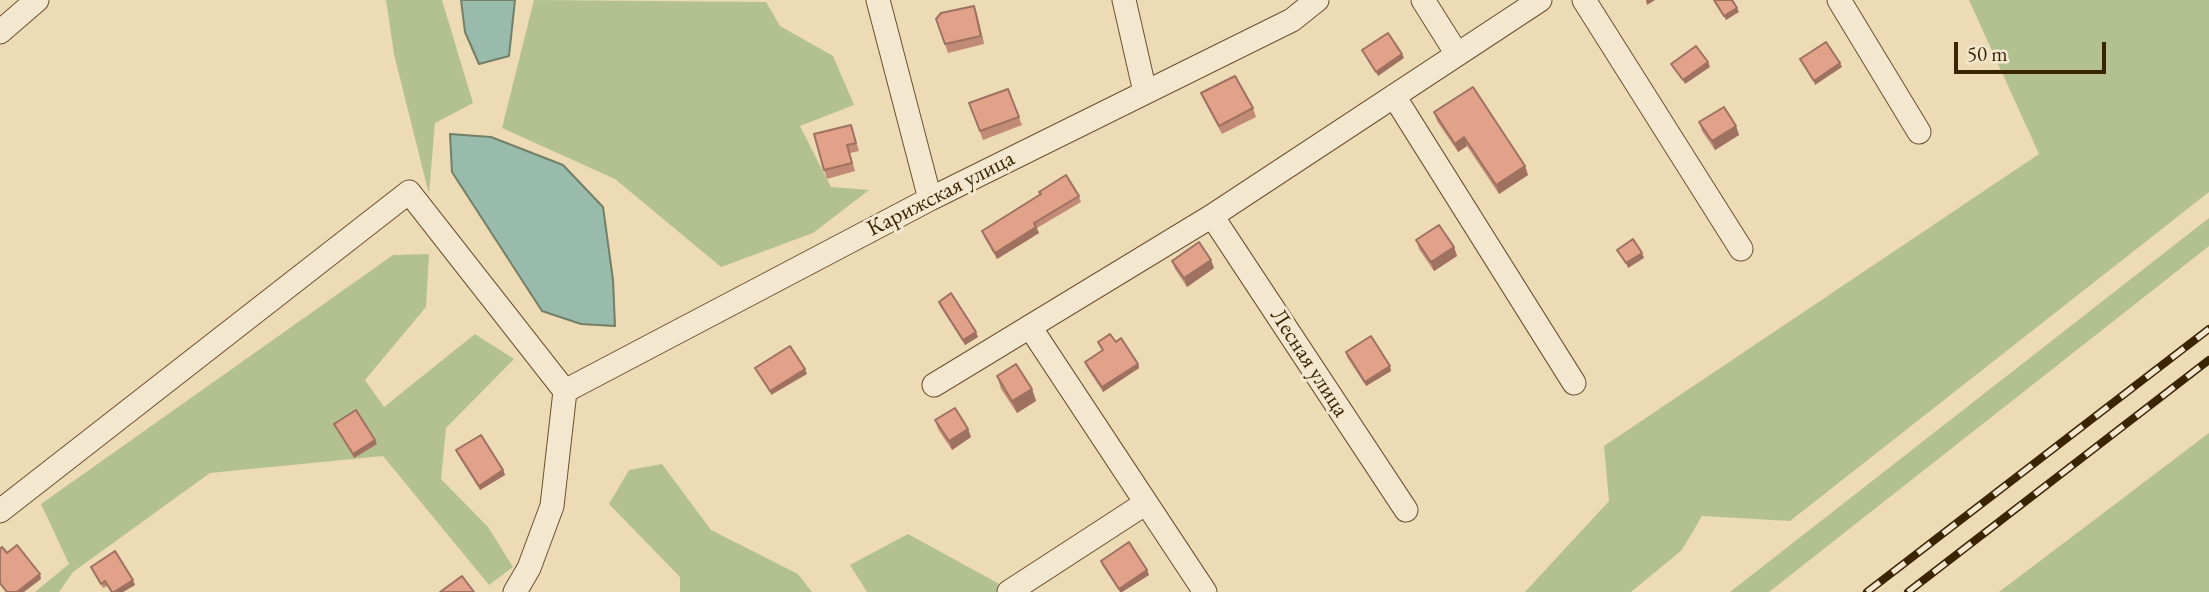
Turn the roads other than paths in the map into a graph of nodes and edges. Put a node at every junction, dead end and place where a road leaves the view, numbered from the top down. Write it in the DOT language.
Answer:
graph roads {
  1 [pos="37,0"];
  2 [pos="878,0"];
  3 [pos="1124,0"];
  4 [pos="1317,0"];
  5 [pos="1423,0"];
  6 [pos="1540,0"];
  7 [pos="1584,0"];
  8 [pos="1839,0"];
  9 [pos="0,33"];
  10 [pos="1457,54"];
  11 [pos="1145,92"];
  12 [pos="1394,96"];
  13 [pos="1919,132"];
  14 [pos="930,199"];
  15 [pos="1212,216"];
  16 [pos="1741,249"];
  17 [pos="1030,327"];
  18 [pos="1574,383"];
  19 [pos="934,385"];
  20 [pos="565,391"];
  21 [pos="1146,503"];
  22 [pos="1406,510"];
  23 [pos="0,511"];
  24 [pos="516,592"];
  25 [pos="1009,592"];
  26 [pos="1205,592"];
  1 -- 9 [label="street"];
  2 -- 14 [label="street"];
  3 -- 11 [label="street"];
  4 -- 11 [label="street, Карижская улица"];
  5 -- 10 [label="street"];
  6 -- 10 [label="street"];
  7 -- 16 [label="street"];
  8 -- 13 [label="street"];
  10 -- 12 [label="street"];
  11 -- 14 [label="street, Карижская улица"];
  12 -- 15 [label="street"];
  12 -- 18 [label="street"];
  14 -- 20 [label="street, Карижская улица"];
  15 -- 17 [label="street"];
  15 -- 22 [label="street, Лесная улица"];
  17 -- 19 [label="street"];
  17 -- 21 [label="street"];
  20 -- 23 [label="street"];
  20 -- 24 [label="street"];
  21 -- 25 [label="street"];
  21 -- 26 [label="street"];
}
